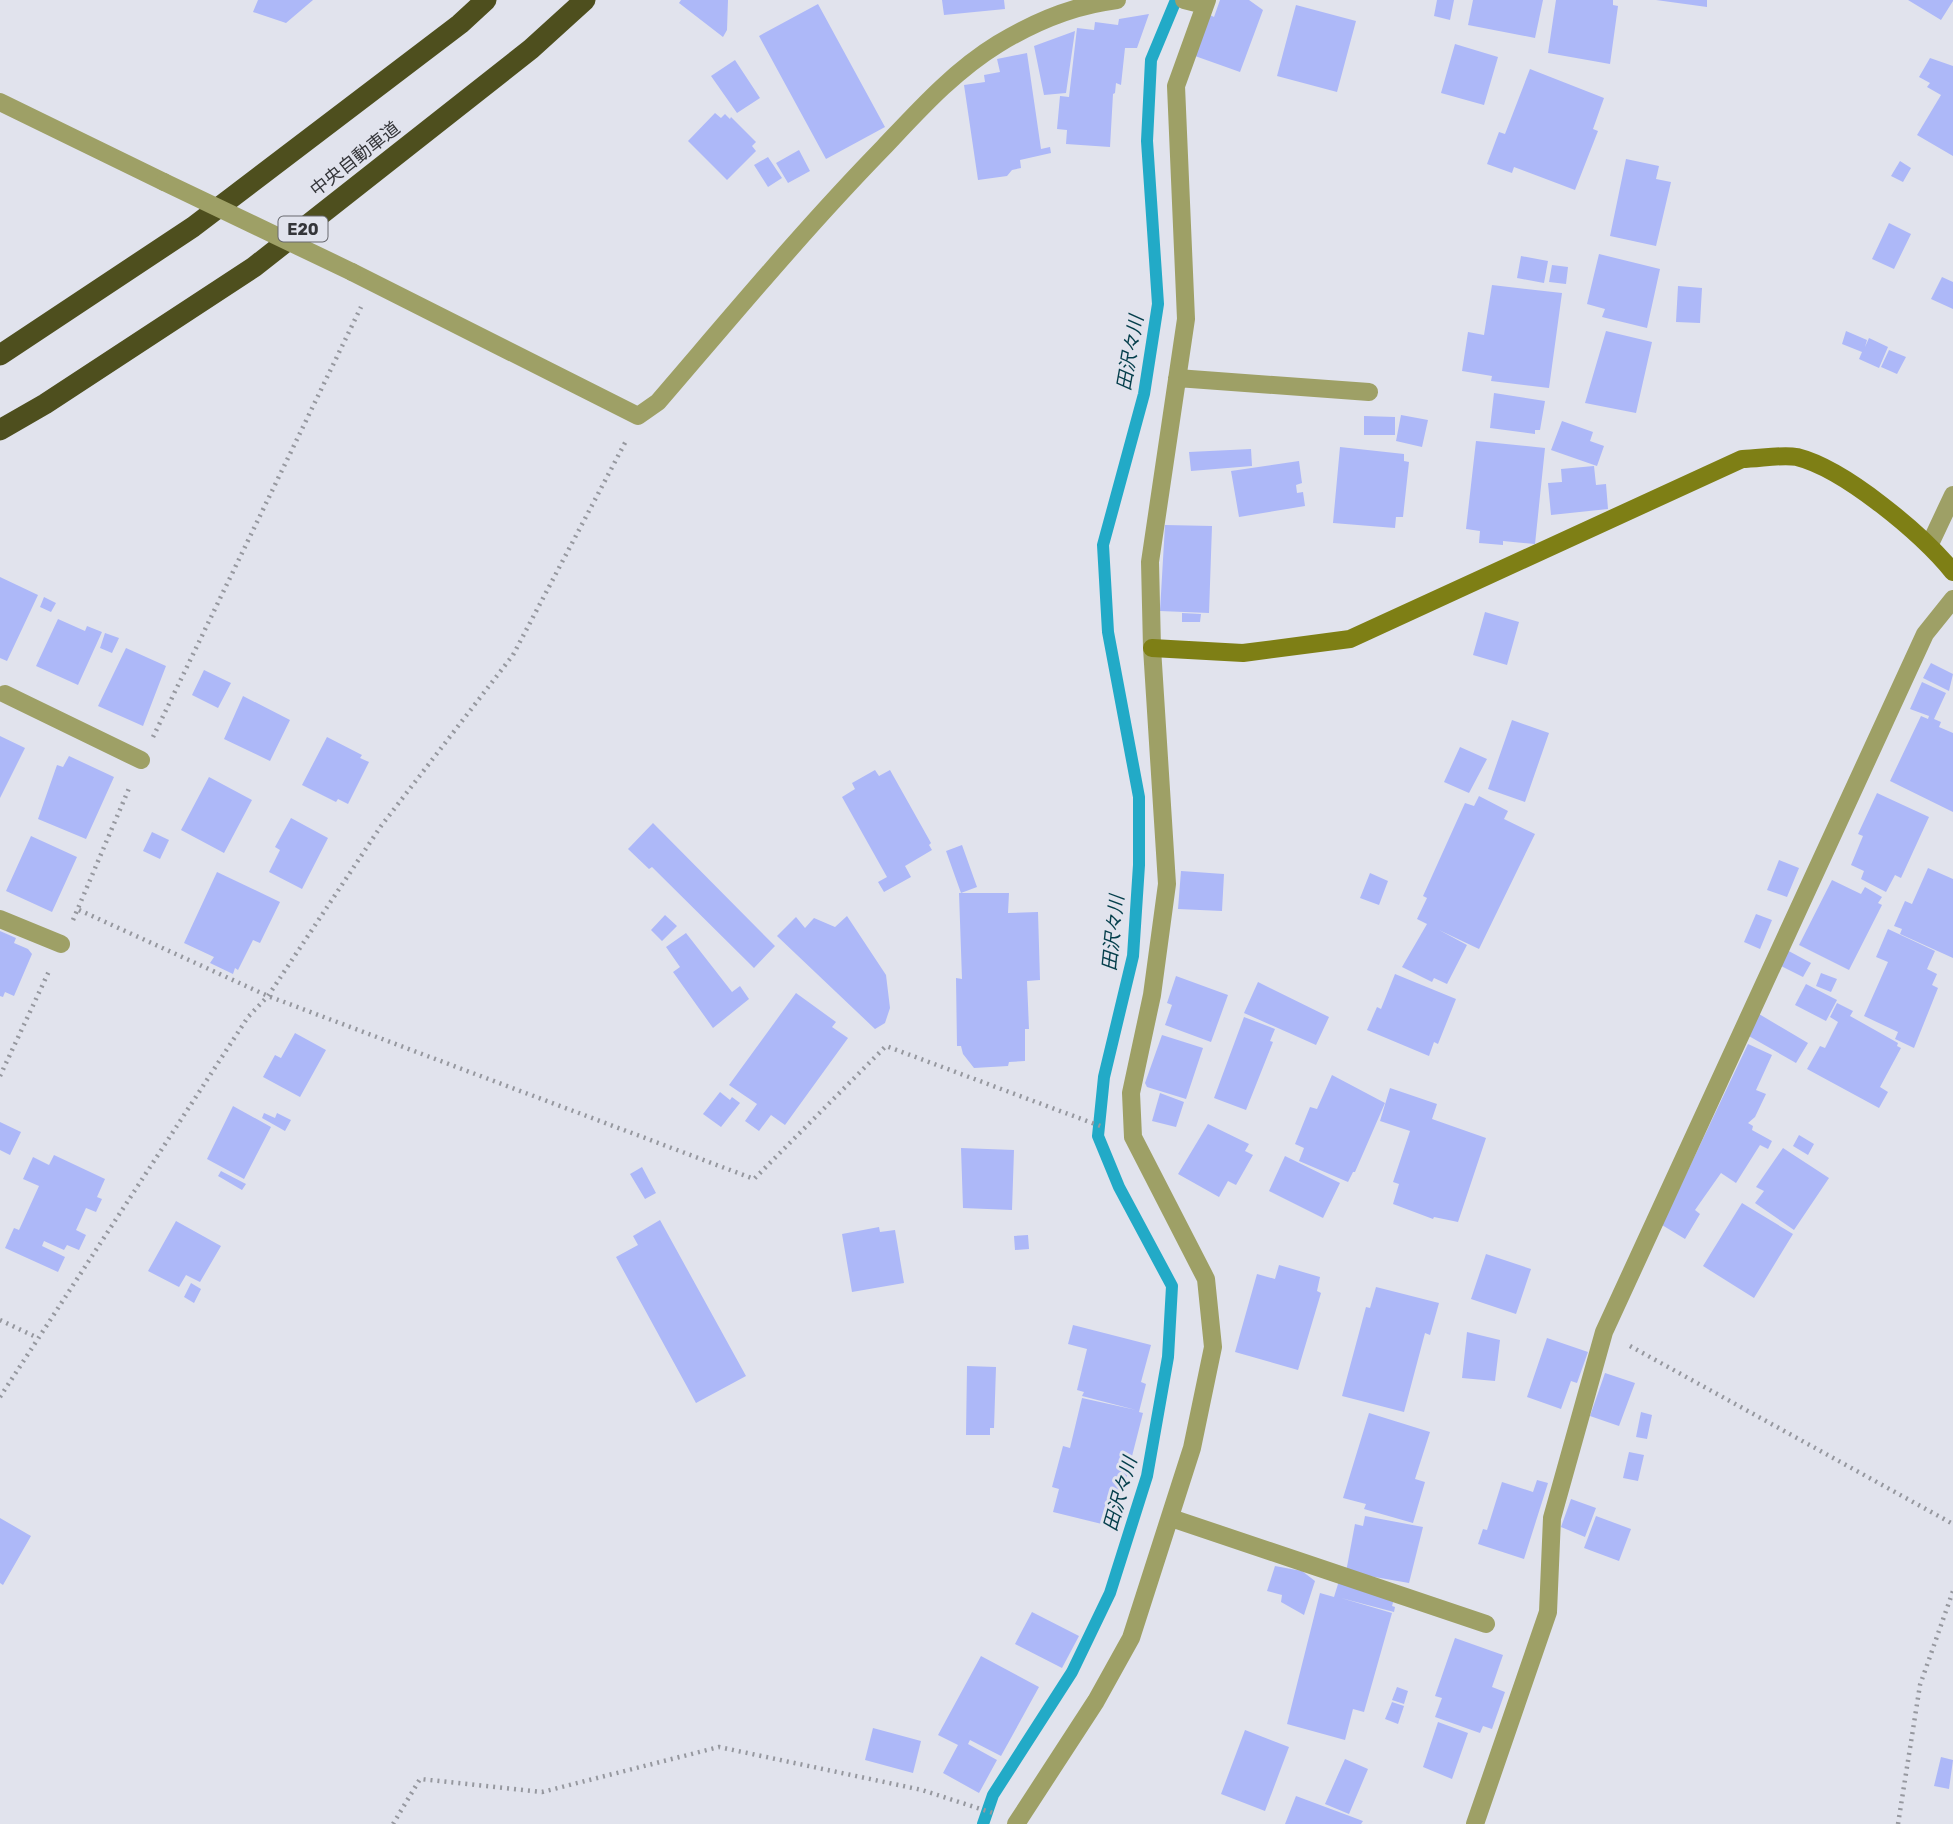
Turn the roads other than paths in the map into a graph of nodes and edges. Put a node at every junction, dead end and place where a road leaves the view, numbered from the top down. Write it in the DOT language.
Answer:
graph roads {
  1 [pos="486,0"];
  2 [pos="585,0"];
  3 [pos="1117,0"];
  4 [pos="1196,2"];
  5 [pos="0,102"];
  6 [pos="0,355"];
  7 [pos="1177,379"];
  8 [pos="1369,392"];
  9 [pos="0,429"];
  10 [pos="1953,495"];
  11 [pos="1930,544"];
  12 [pos="1953,572"];
  13 [pos="1953,598"];
  14 [pos="1152,648"];
  15 [pos="5,694"];
  16 [pos="141,760"];
  17 [pos="0,919"];
  18 [pos="61,944"];
  19 [pos="1171,1518"];
  20 [pos="1486,1624"];
  21 [pos="1016,1824"];
  22 [pos="1475,1824"];
  1 -- 6 [label="highway"];
  2 -- 9 [label="highway, 中央自動車道 / E20"];
  3 -- 5 [label="street, bridge"];
  4 -- 7 [label="street"];
  7 -- 8 [label="street"];
  7 -- 14 [label="street"];
  10 -- 11 [label="street"];
  11 -- 12 [label="street"];
  11 -- 14 [label="street"];
  13 -- 22 [label="street"];
  14 -- 19 [label="street"];
  15 -- 16 [label="street"];
  17 -- 18 [label="street"];
  19 -- 20 [label="street"];
  19 -- 21 [label="street"];
}
